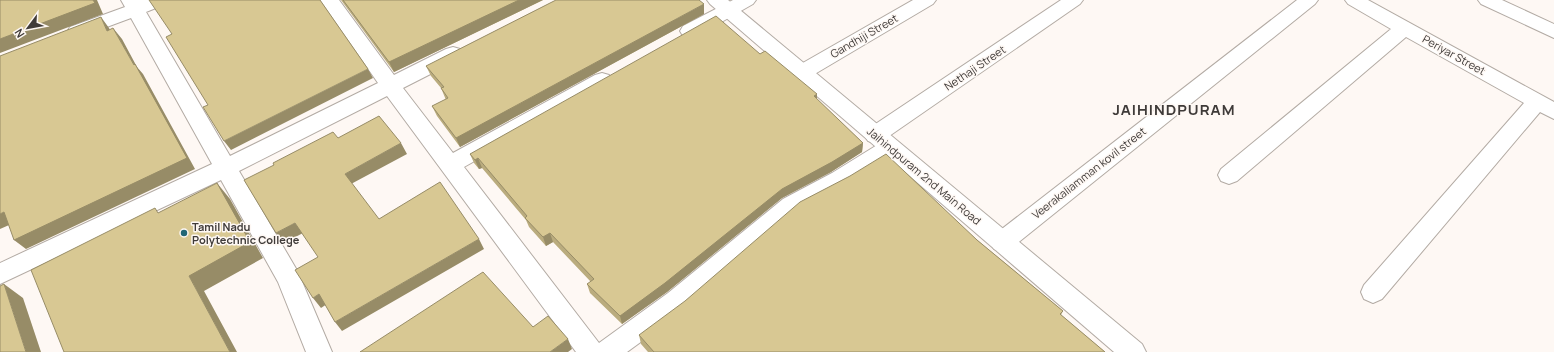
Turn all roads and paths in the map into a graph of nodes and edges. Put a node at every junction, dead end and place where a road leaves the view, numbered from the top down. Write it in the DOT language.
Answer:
graph roads {
  1 [pos="160,0"];
  2 [pos="329,0"];
  3 [pos="747,0"];
  4 [pos="927,0"];
  5 [pos="1074,0"];
  6 [pos="1309,0"];
  7 [pos="1354,0"];
  8 [pos="1488,0"];
  9 [pos="132,5"];
  10 [pos="722,5"];
  11 [pos="1404,28"];
  12 [pos="1554,32"];
  13 [pos="64,37"];
  14 [pos="672,41"];
  15 [pos="468,46"];
  16 [pos="617,72"];
  17 [pos="801,72"];
  18 [pos="390,85"];
  19 [pos="1546,106"];
  20 [pos="883,141"];
  21 [pos="451,164"];
  22 [pos="225,168"];
  23 [pos="1229,175"];
  24 [pos="1002,242"];
  25 [pos="0,274"];
  26 [pos="1373,292"];
  27 [pos="320,352"];
  28 [pos="591,352"];
  29 [pos="607,352"];
  30 [pos="1133,352"];
  1 -- 9 [label="street"];
  2 -- 18 [label="street"];
  3 -- 10 [label="street"];
  4 -- 17 [label="street, Gandhiji Street"];
  5 -- 20 [label="street, Nethaji Street"];
  6 -- 24 [label="street, Veerakaliamman kovil street"];
  7 -- 11 [label="street, Periyar Street"];
  8 -- 12 [label="street"];
  9 -- 13 [label="street"];
  9 -- 22 [label="street"];
  10 -- 14 [label="street"];
  10 -- 17 [label="street, Jaihindpuram 2nd Main Road"];
  11 -- 19 [label="street, Periyar Street"];
  11 -- 23 [label="street"];
  15 -- 18 [label="street"];
  16 -- 21 [label="street"];
  17 -- 20 [label="street, Jaihindpuram 2nd Main Road"];
  18 -- 21 [label="street"];
  18 -- 22 [label="street"];
  19 -- 26 [label="street"];
  20 -- 24 [label="street, Jaihindpuram 2nd Main Road"];
  20 -- 29 [label="street, Nethaji Street"];
  21 -- 28 [label="street"];
  22 -- 25 [label="street"];
  22 -- 27 [label="street"];
  24 -- 30 [label="street, Jaihindpuram 2nd Main Road"];
}
